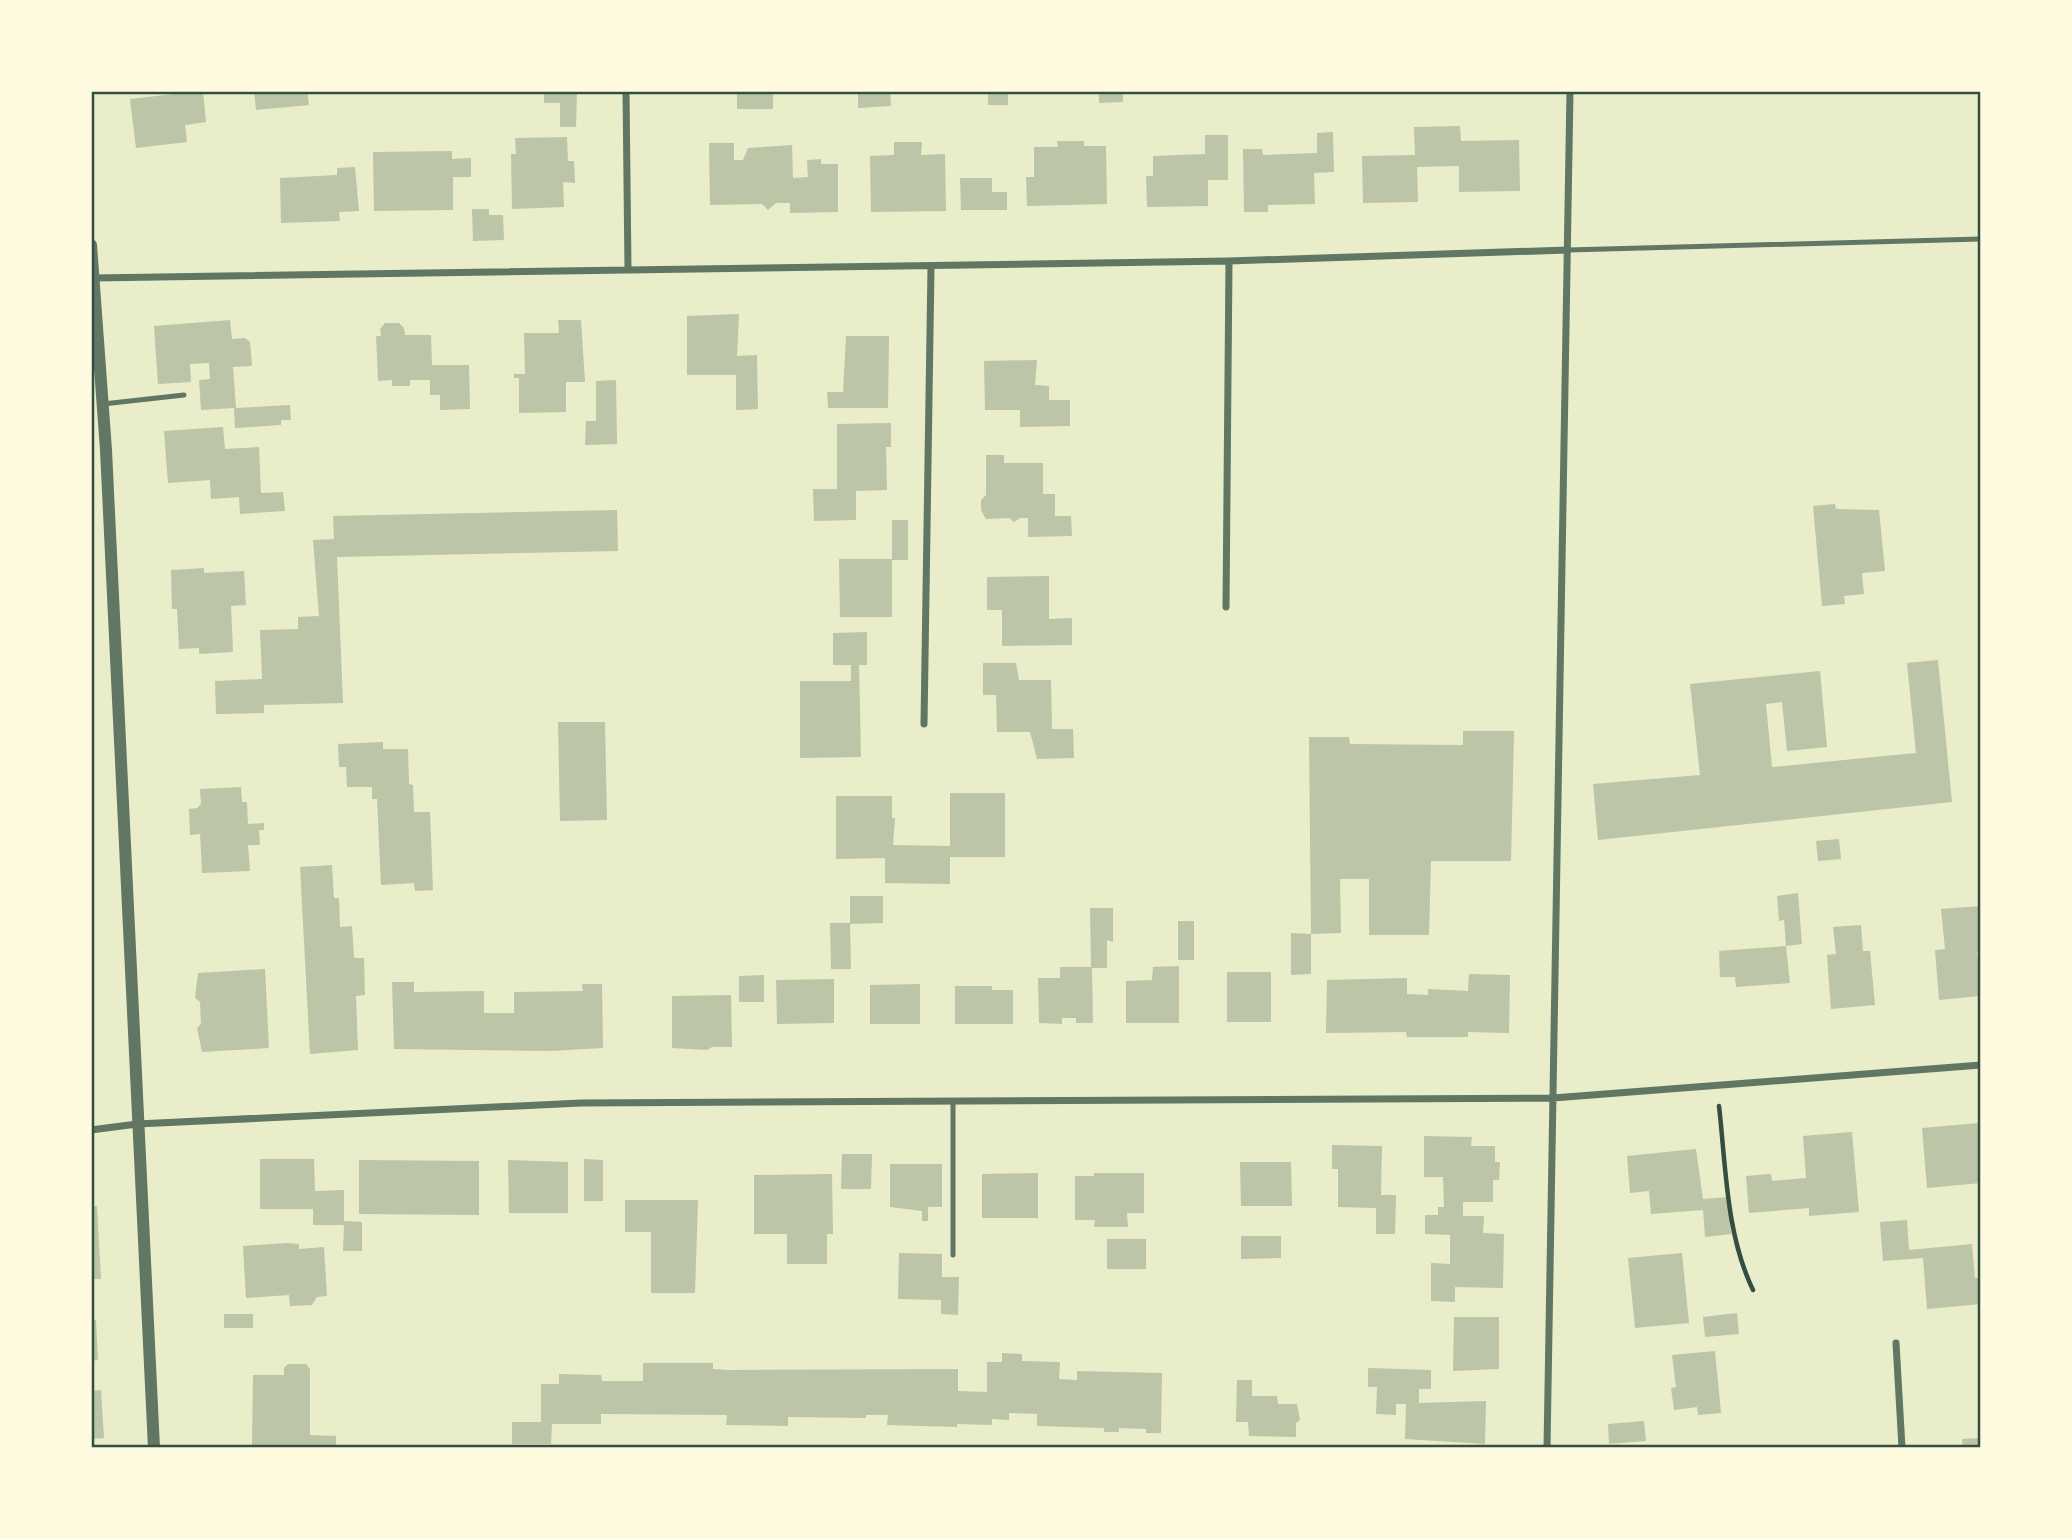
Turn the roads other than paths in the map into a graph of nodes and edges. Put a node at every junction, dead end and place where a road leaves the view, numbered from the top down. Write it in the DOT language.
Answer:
graph roads {
  1 [pos="626,91"];
  2 [pos="1570,91"];
  3 [pos="1981,239"];
  4 [pos="91,246"];
  5 [pos="1568,250"];
  6 [pos="1229,261"];
  7 [pos="931,267"];
  8 [pos="628,270"];
  9 [pos="94,278"];
  10 [pos="184,395"];
  11 [pos="103,404"];
  12 [pos="1226,607"];
  13 [pos="924,724"];
  14 [pos="1981,1065"];
  15 [pos="1553,1098"];
  16 [pos="953,1101"];
  17 [pos="137,1125"];
  18 [pos="91,1130"];
  19 [pos="953,1255"];
  20 [pos="1896,1343"];
  21 [pos="154,1448"];
  22 [pos="1547,1448"];
  23 [pos="1902,1448"];
  1 -- 8 [label="street"];
  2 -- 5 [label="street"];
  3 -- 5 [label="lane"];
  4 -- 9 [label="street"];
  5 -- 6 [label="street"];
  5 -- 15 [label="street"];
  6 -- 7 [label="street"];
  6 -- 12 [label="street"];
  7 -- 8 [label="street"];
  7 -- 13 [label="street"];
  8 -- 9 [label="street"];
  9 -- 11 [label="street"];
  10 -- 11 [label="lane"];
  11 -- 17 [label="street"];
  14 -- 15 [label="street"];
  15 -- 16 [label="street"];
  15 -- 22 [label="street"];
  16 -- 17 [label="street"];
  16 -- 19 [label="lane"];
  17 -- 18 [label="street"];
  17 -- 21 [label="street"];
  20 -- 23 [label="street"];
}
